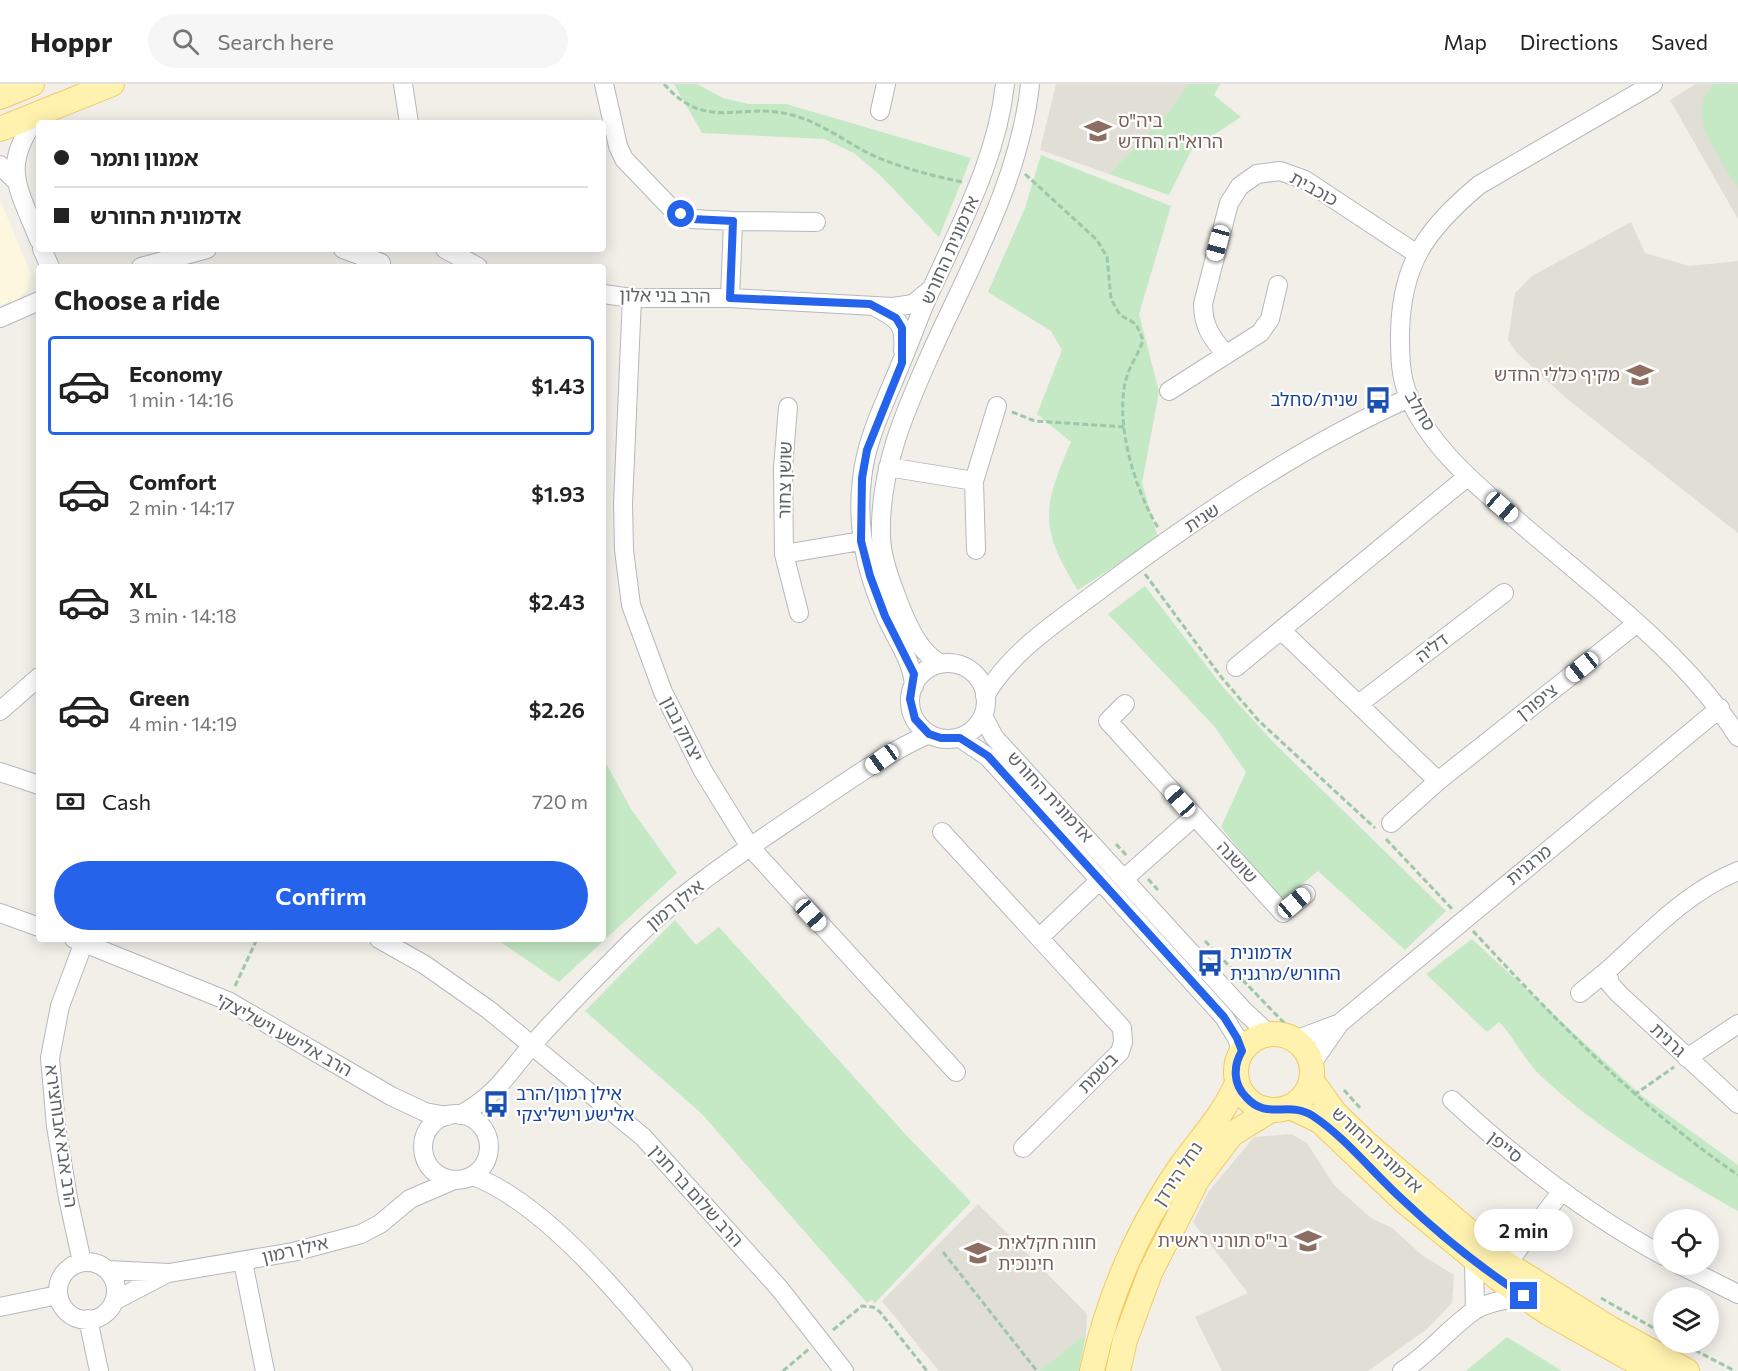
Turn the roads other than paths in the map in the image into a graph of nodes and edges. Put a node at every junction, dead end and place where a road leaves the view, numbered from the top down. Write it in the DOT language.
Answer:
graph roads {
  1 [pos="32,84"];
  2 [pos="112,84"];
  3 [pos="403,84"];
  4 [pos="604,84"];
  5 [pos="886,84"];
  6 [pos="1005,84"];
  7 [pos="1030,84"];
  8 [pos="1653,84"];
  9 [pos="0,97"];
  10 [pos="880,111"];
  11 [pos="39,114"];
  12 [pos="409,120"];
  13 [pos="0,129"];
  14 [pos="0,165"];
  15 [pos="15,180"];
  16 [pos="733,221"];
  17 [pos="816,222"];
  18 [pos="36,232"];
  19 [pos="196,252"];
  20 [pos="354,252"];
  21 [pos="449,252"];
  22 [pos="1417,254"];
  23 [pos="382,260"];
  24 [pos="152,264"];
  25 [pos="472,264"];
  26 [pos="1278,285"];
  27 [pos="930,290"];
  28 [pos="606,294"];
  29 [pos="632,298"];
  30 [pos="730,298"];
  31 [pos="36,302"];
  32 [pos="870,304"];
  33 [pos="0,318"];
  34 [pos="1226,355"];
  35 [pos="902,363"];
  36 [pos="1169,391"];
  37 [pos="1409,398"];
  38 [pos="788,406"];
  39 [pos="997,406"];
  40 [pos="888,467"];
  41 [pos="1467,477"];
  42 [pos="974,482"];
  43 [pos="861,541"];
  44 [pos="976,550"];
  45 [pos="784,554"];
  46 [pos="1504,593"];
  47 [pos="798,613"];
  48 [pos="1636,624"];
  49 [pos="1282,631"];
  50 [pos="1010,662"];
  51 [pos="941,664"];
  52 [pos="963,667"];
  53 [pos="1236,667"];
  54 [pos="36,680"];
  55 [pos="914,686"];
  56 [pos="985,696"];
  57 [pos="1360,703"];
  58 [pos="1125,704"];
  59 [pos="1720,708"];
  60 [pos="0,711"];
  61 [pos="912,713"];
  62 [pos="983,716"];
  63 [pos="929,734"];
  64 [pos="1738,737"];
  65 [pos="960,738"];
  66 [pos="882,759"];
  67 [pos="0,772"];
  68 [pos="1438,781"];
  69 [pos="36,784"];
  70 [pos="1195,816"];
  71 [pos="1391,823"];
  72 [pos="942,832"];
  73 [pos="750,847"];
  74 [pos="1738,871"];
  75 [pos="1125,878"];
  76 [pos="1100,881"];
  77 [pos="1306,894"];
  78 [pos="0,913"];
  79 [pos="36,926"];
  80 [pos="1040,937"];
  81 [pos="79,942"];
  82 [pos="81,942"];
  83 [pos="384,942"];
  84 [pos="1607,971"];
  85 [pos="1580,993"];
  86 [pos="1340,1023"];
  87 [pos="1738,1024"];
  88 [pos="1268,1033"];
  89 [pos="1295,1040"];
  90 [pos="533,1044"];
  91 [pos="1242,1051"];
  92 [pos="1688,1058"];
  93 [pos="956,1072"];
  94 [pos="1312,1072"];
  95 [pos="1237,1083"];
  96 [pos="500,1087"];
  97 [pos="391,1096"];
  98 [pos="1452,1100"];
  99 [pos="1738,1104"];
  100 [pos="1281,1108"];
  101 [pos="454,1115"];
  102 [pos="487,1138"];
  103 [pos="1023,1148"];
  104 [pos="424,1149"];
  105 [pos="473,1176"];
  106 [pos="454,1180"];
  107 [pos="1561,1192"];
  108 [pos="410,1199"];
  109 [pos="516,1199"];
  110 [pos="1653,1249"];
  111 [pos="1474,1261"];
  112 [pos="82,1262"];
  113 [pos="243,1262"];
  114 [pos="1507,1264"];
  115 [pos="107,1270"];
  116 [pos="169,1274"];
  117 [pos="1700,1275"];
  118 [pos="1738,1294"];
  119 [pos="58,1295"];
  120 [pos="1524,1296"];
  121 [pos="114,1301"];
  122 [pos="0,1307"];
  123 [pos="1475,1310"];
  124 [pos="88,1319"];
  125 [pos="1423,1365"];
  126 [pos="99,1371"];
  127 [pos="265,1371"];
  128 [pos="683,1371"];
  129 [pos="844,1371"];
  130 [pos="1092,1371"];
  131 [pos="1118,1371"];
  132 [pos="1402,1371"];
  133 [pos="1652,1371"];
  134 [pos="1687,1371"];
  1 -- 9 [label="main road"];
  2 -- 11 [label="main road"];
  3 -- 12 [label="street"];
  4 -- 16 [label="street"];
  5 -- 10 [label="street"];
  6 -- 27 [label="street, אדמונית החורש"];
  7 -- 40 [label="street, אדמונית החורש"];
  8 -- 22 [label="street, סחלב"];
  11 -- 13 [label="main road"];
  11 -- 15 [label="street"];
  14 -- 15 [label="street"];
  15 -- 18 [label="street"];
  16 -- 17 [label="street"];
  16 -- 30 [label="street"];
  19 -- 24 [label="street"];
  20 -- 23 [label="street"];
  21 -- 25 [label="street"];
  22 -- 34 [label="street, כוכבית"];
  22 -- 37 [label="street, סחלב"];
  26 -- 34 [label="street"];
  27 -- 32 [label="street, הרב בני אלון"];
  27 -- 35 [label="street, אדמונית החורש"];
  28 -- 29 [label="street, הרב בני אלון"];
  29 -- 30 [label="street, הרב בני אלון"];
  29 -- 73 [label="street, יצחק נבון"];
  30 -- 32 [label="street, הרב בני אלון"];
  31 -- 33 [label="street"];
  32 -- 35 [label="street, הרב בני אלון"];
  34 -- 36 [label="street"];
  35 -- 43 [label="street, אדמונית החורש"];
  37 -- 41 [label="street, סחלב"];
  37 -- 50 [label="street, שנית"];
  38 -- 45 [label="street, שושן צחור"];
  39 -- 42 [label="street"];
  40 -- 42 [label="street"];
  40 -- 51 [label="street, אדמונית החורש"];
  41 -- 48 [label="street, סחלב"];
  41 -- 49 [label="street"];
  42 -- 44 [label="street"];
  43 -- 45 [label="street"];
  43 -- 55 [label="street, אדמונית החורש"];
  45 -- 47 [label="street, שושן צחור"];
  46 -- 57 [label="street, דליה"];
  48 -- 59 [label="street, סחלב"];
  48 -- 68 [label="street, ציפורן"];
  49 -- 53 [label="street"];
  49 -- 57 [label="street"];
  50 -- 52 [label="street"];
  50 -- 56 [label="street, שנית"];
  51 -- 52 [label="street"];
  51 -- 55 [label="street"];
  52 -- 56 [label="street"];
  54 -- 60 [label="street"];
  55 -- 61 [label="street"];
  56 -- 62 [label="street"];
  57 -- 68 [label="street"];
  58 -- 70 [label="street, שושנה"];
  59 -- 64 [label="street, סחלב"];
  59 -- 86 [label="street, מרגנית"];
  61 -- 63 [label="street"];
  61 -- 66 [label="street, אילן רמון"];
  62 -- 65 [label="street"];
  62 -- 75 [label="street, אדמונית החורש"];
  63 -- 65 [label="street"];
  63 -- 66 [label="street, אילן רמון"];
  65 -- 76 [label="street, אדמונית החורש"];
  66 -- 73 [label="street, אילן רמון"];
  67 -- 69 [label="street"];
  68 -- 71 [label="street, ציפורן"];
  70 -- 75 [label="street"];
  70 -- 77 [label="street, שושנה"];
  72 -- 80 [label="street, בשמת"];
  73 -- 90 [label="street, אילן רמון"];
  73 -- 93 [label="street, יצחק נבון"];
  74 -- 84 [label="street"];
  75 -- 88 [label="street, אדמונית החורש"];
  76 -- 80 [label="street"];
  76 -- 91 [label="street, אדמונית החורש"];
  78 -- 79 [label="street"];
  80 -- 103 [label="street, בשמת"];
  81 -- 112 [label="street, הרב אבא אבוחצירא"];
  82 -- 97 [label="street, הרב אלישע וישליצקי"];
  83 -- 90 [label="street, הרב שלום בר חנין"];
  84 -- 85 [label="street"];
  84 -- 92 [label="street, גרנית"];
  86 -- 89 [label="street, מרגנית"];
  86 -- 94 [label="street, מרגנית"];
  87 -- 92 [label="street"];
  88 -- 89 [label="main road"];
  88 -- 91 [label="main road"];
  89 -- 94 [label="main road"];
  90 -- 96 [label="street, אילן רמון"];
  90 -- 129 [label="street, הרב שלום בר חנין"];
  91 -- 95 [label="main road"];
  92 -- 99 [label="street, גרנית"];
  94 -- 100 [label="main road"];
  94 -- 114 [label="main road, אדמונית החורש"];
  95 -- 100 [label="main road"];
  95 -- 130 [label="main road, נחל הירדן"];
  96 -- 101 [label="street, אילן רמון"];
  96 -- 102 [label="street, אילן רמון"];
  97 -- 101 [label="street, הרב אלישע וישליצקי"];
  97 -- 104 [label="street, הרב אלישע וישליצקי"];
  98 -- 107 [label="street, סייפן"];
  100 -- 111 [label="main road, אדמונית החורש"];
  100 -- 131 [label="main road, נחל הירדן"];
  101 -- 102 [label="street"];
  101 -- 104 [label="street"];
  102 -- 105 [label="street"];
  102 -- 109 [label="street"];
  104 -- 106 [label="street"];
  104 -- 108 [label="street"];
  105 -- 106 [label="street"];
  105 -- 109 [label="street"];
  106 -- 108 [label="street, אילן רמון"];
  107 -- 110 [label="street, סייפן"];
  107 -- 114 [label="street"];
  108 -- 113 [label="street, אילן רמון"];
  109 -- 128 [label="street"];
  111 -- 120 [label="main road, אדמונית החורש"];
  111 -- 123 [label="street"];
  112 -- 115 [label="street"];
  112 -- 119 [label="street"];
  113 -- 116 [label="street, אילן רמון"];
  113 -- 127 [label="street"];
  114 -- 134 [label="main road, אדמונית החורש"];
  115 -- 116 [label="street, אילן רמון"];
  115 -- 121 [label="street"];
  116 -- 121 [label="street, אילן רמון"];
  117 -- 118 [label="street"];
  119 -- 122 [label="street"];
  119 -- 124 [label="street"];
  120 -- 123 [label="street"];
  120 -- 133 [label="main road, אדמונית החורש"];
  121 -- 124 [label="street"];
  123 -- 125 [label="street"];
  124 -- 126 [label="street"];
  125 -- 132 [label="street"];
}
